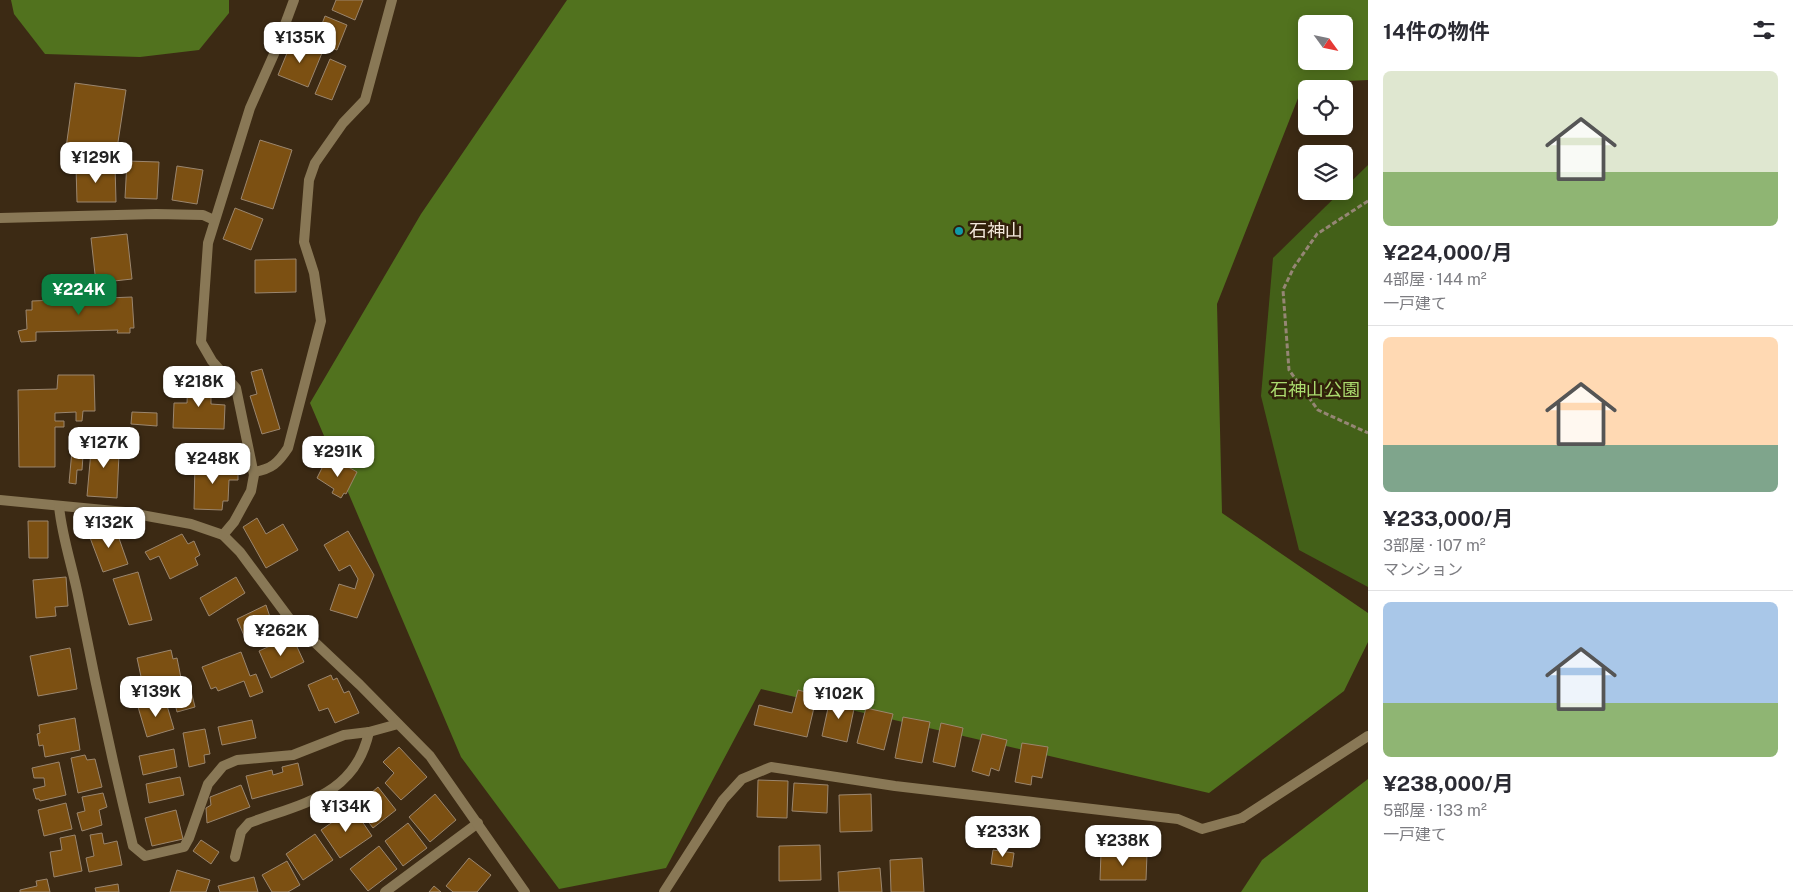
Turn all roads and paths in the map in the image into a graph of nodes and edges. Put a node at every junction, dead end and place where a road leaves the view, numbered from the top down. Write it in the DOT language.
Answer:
graph roads {
  1 [pos="294,0"];
  2 [pos="392,0"];
  3 [pos="1368,201"];
  4 [pos="0,218"];
  5 [pos="214,220"];
  6 [pos="1368,433"];
  7 [pos="254,472"];
  8 [pos="0,500"];
  9 [pos="59,506"];
  10 [pos="223,535"];
  11 [pos="398,724"];
  12 [pos="369,732"];
  13 [pos="1368,736"];
  14 [pos="478,823"];
  15 [pos="235,857"];
  16 [pos="385,892"];
  17 [pos="525,892"];
  18 [pos="664,892"];
  1 -- 5 [label="street"];
  2 -- 7 [label="street"];
  3 -- 6 [label="path"];
  4 -- 5 [label="street"];
  5 -- 7 [label="street"];
  7 -- 10 [label="street"];
  8 -- 9 [label="street"];
  9 -- 10 [label="street"];
  9 -- 12 [label="street"];
  10 -- 11 [label="street"];
  11 -- 12 [label="street"];
  11 -- 14 [label="street"];
  12 -- 15 [label="street"];
  13 -- 18 [label="street"];
  14 -- 16 [label="street"];
  14 -- 17 [label="street"];
}
